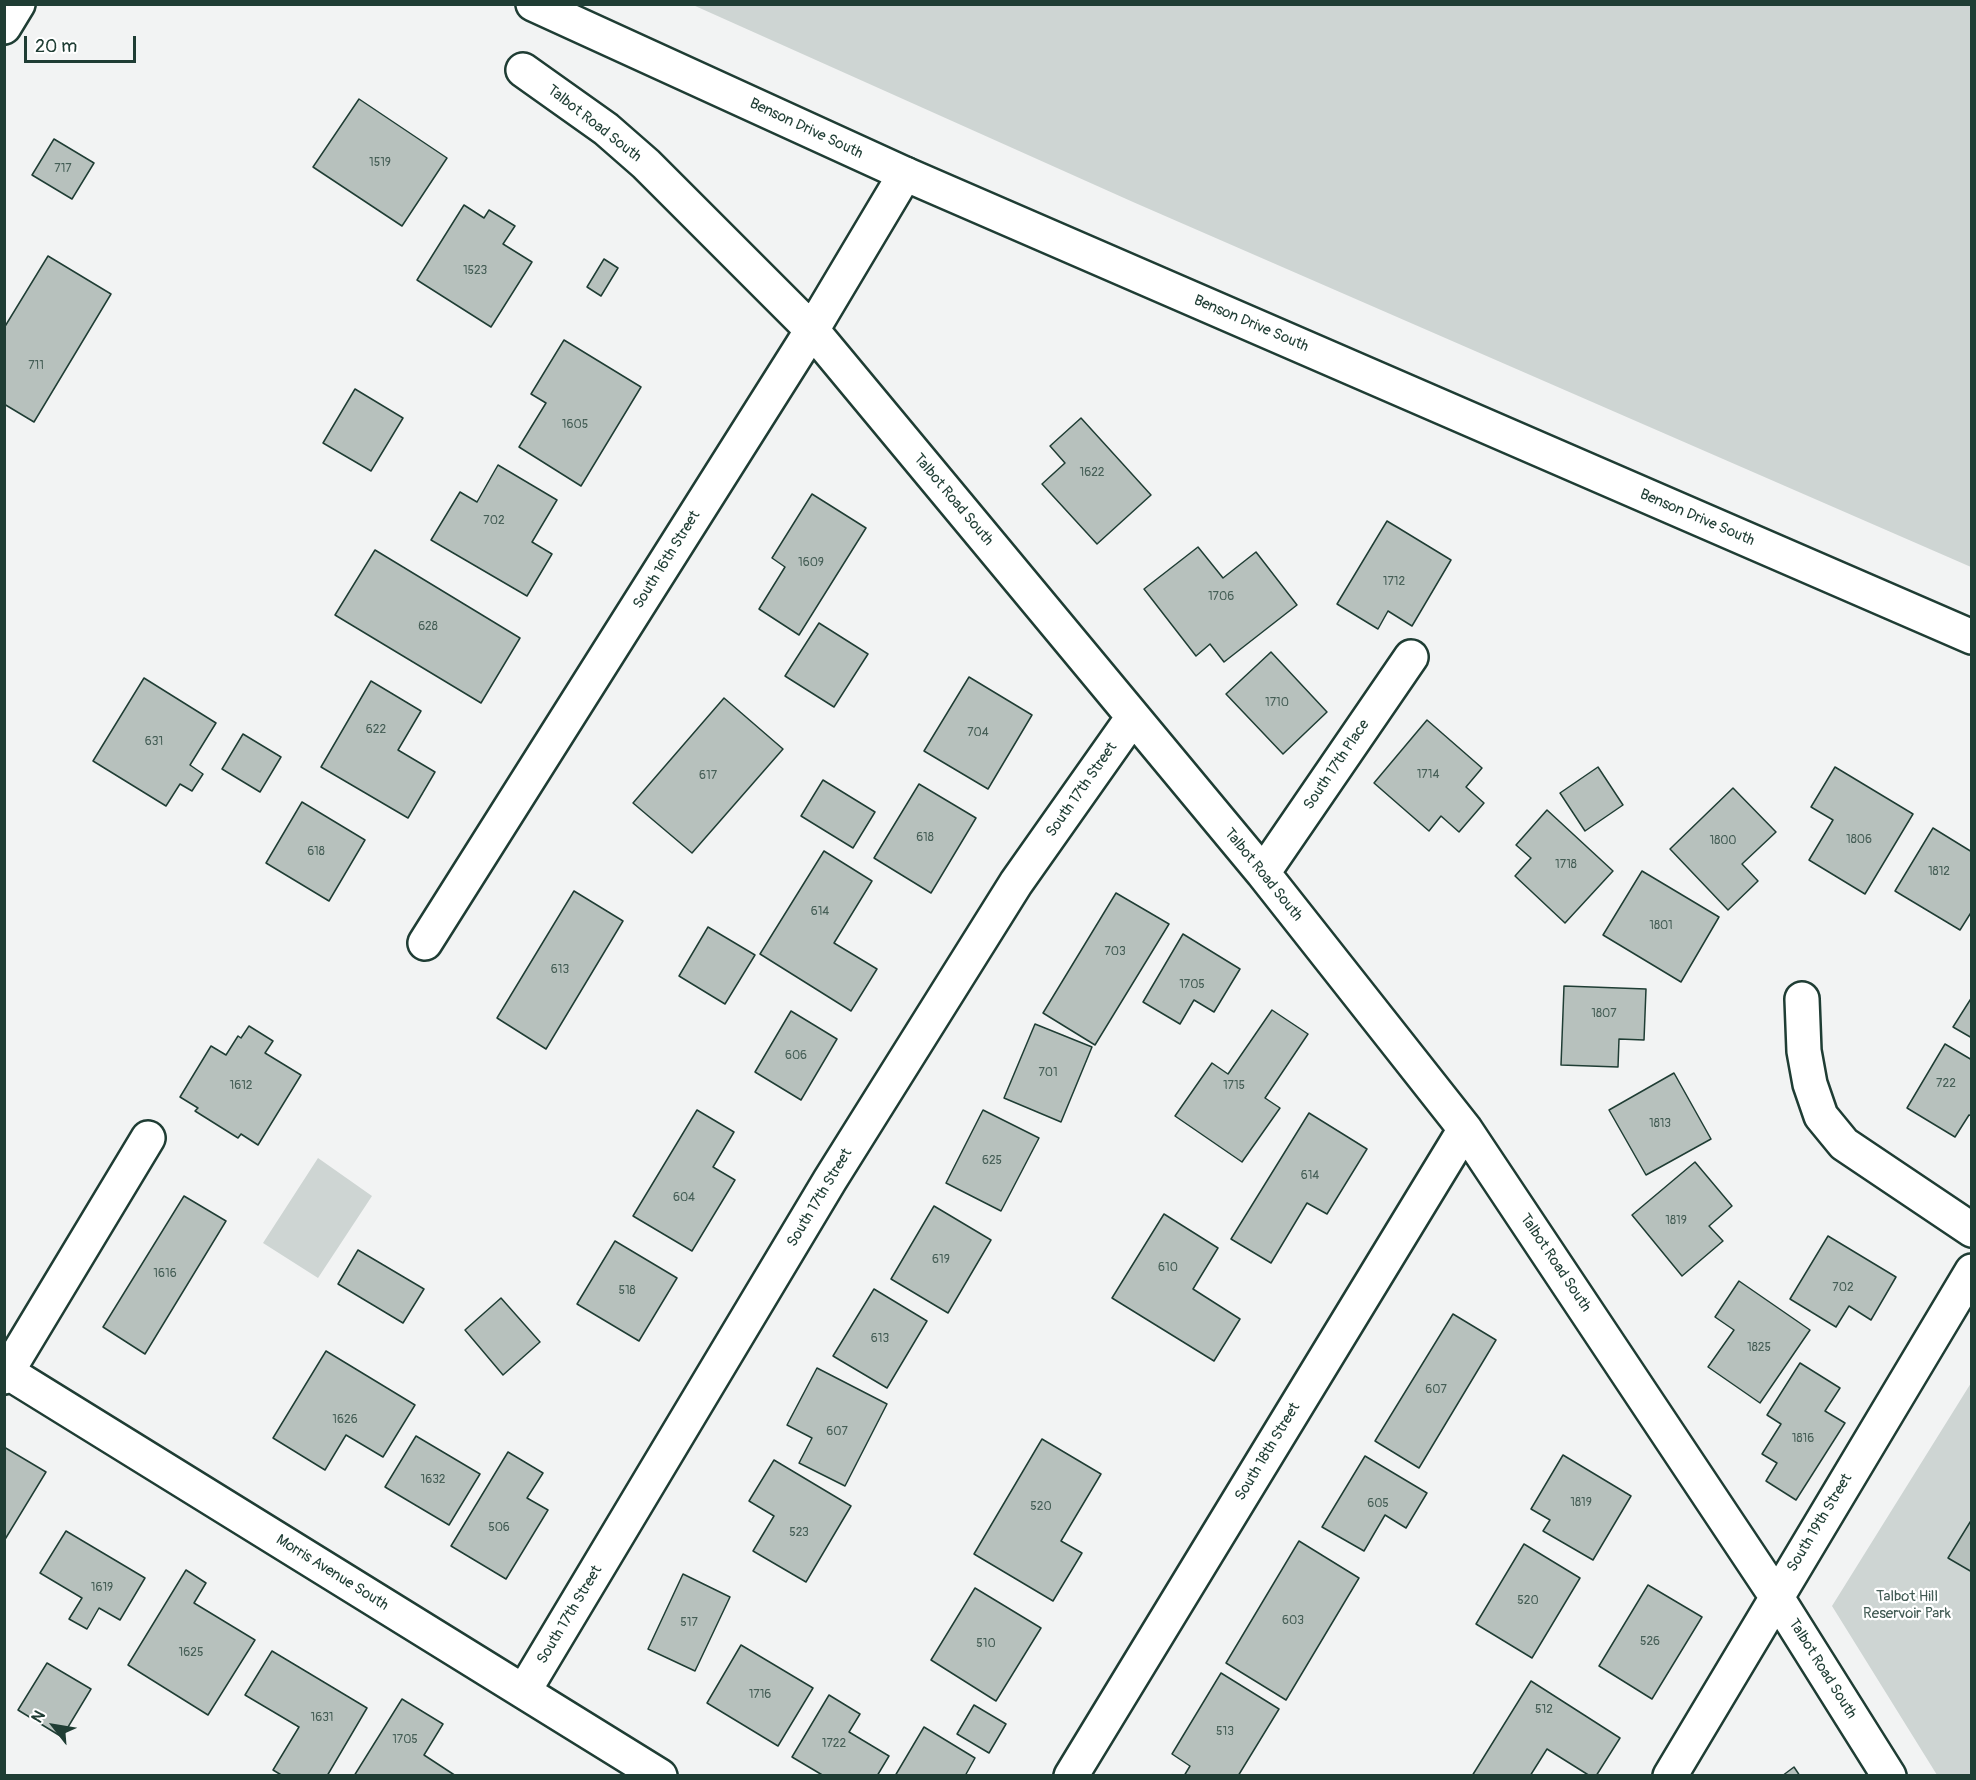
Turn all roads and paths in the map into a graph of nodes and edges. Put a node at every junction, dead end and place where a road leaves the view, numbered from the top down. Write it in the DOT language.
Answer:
graph roads {
  1 [pos="18,4"];
  2 [pos="533,4"];
  3 [pos="4,27"];
  4 [pos="522,70"];
  5 [pos="905,174"];
  6 [pos="812,330"];
  7 [pos="1971,637"];
  8 [pos="1411,657"];
  9 [pos="1133,717"];
  10 [pos="1263,873"];
  11 [pos="425,943"];
  12 [pos="1802,999"];
  13 [pos="1465,1129"];
  14 [pos="148,1138"];
  15 [pos="1971,1230"];
  16 [pos="1971,1271"];
  17 [pos="5,1373"];
  18 [pos="1776,1596"];
  19 [pos="524,1691"];
  20 [pos="660,1776"];
  21 [pos="1071,1776"];
  22 [pos="1670,1776"];
  23 [pos="1889,1776"];
  1 -- 3 [label="street"];
  2 -- 5 [label="street, Benson Drive South"];
  4 -- 6 [label="street, Talbot Road South"];
  5 -- 6 [label="street, South 16th Street"];
  5 -- 7 [label="street, Benson Drive South"];
  6 -- 9 [label="street, Talbot Road South"];
  6 -- 11 [label="street, South 16th Street"];
  8 -- 10 [label="street, South 17th Place"];
  9 -- 10 [label="street, Talbot Road South"];
  9 -- 19 [label="street, South 17th Street"];
  10 -- 13 [label="street, Talbot Road South"];
  12 -- 15 [label="street"];
  13 -- 18 [label="street, Talbot Road South"];
  13 -- 21 [label="street, South 18th Street"];
  14 -- 17 [label="street"];
  16 -- 18 [label="street, South 19th Street"];
  17 -- 19 [label="street, Morris Avenue South"];
  18 -- 22 [label="street, South 19th Street"];
  18 -- 23 [label="street, Talbot Road South"];
  19 -- 20 [label="street, Morris Avenue South"];
}
